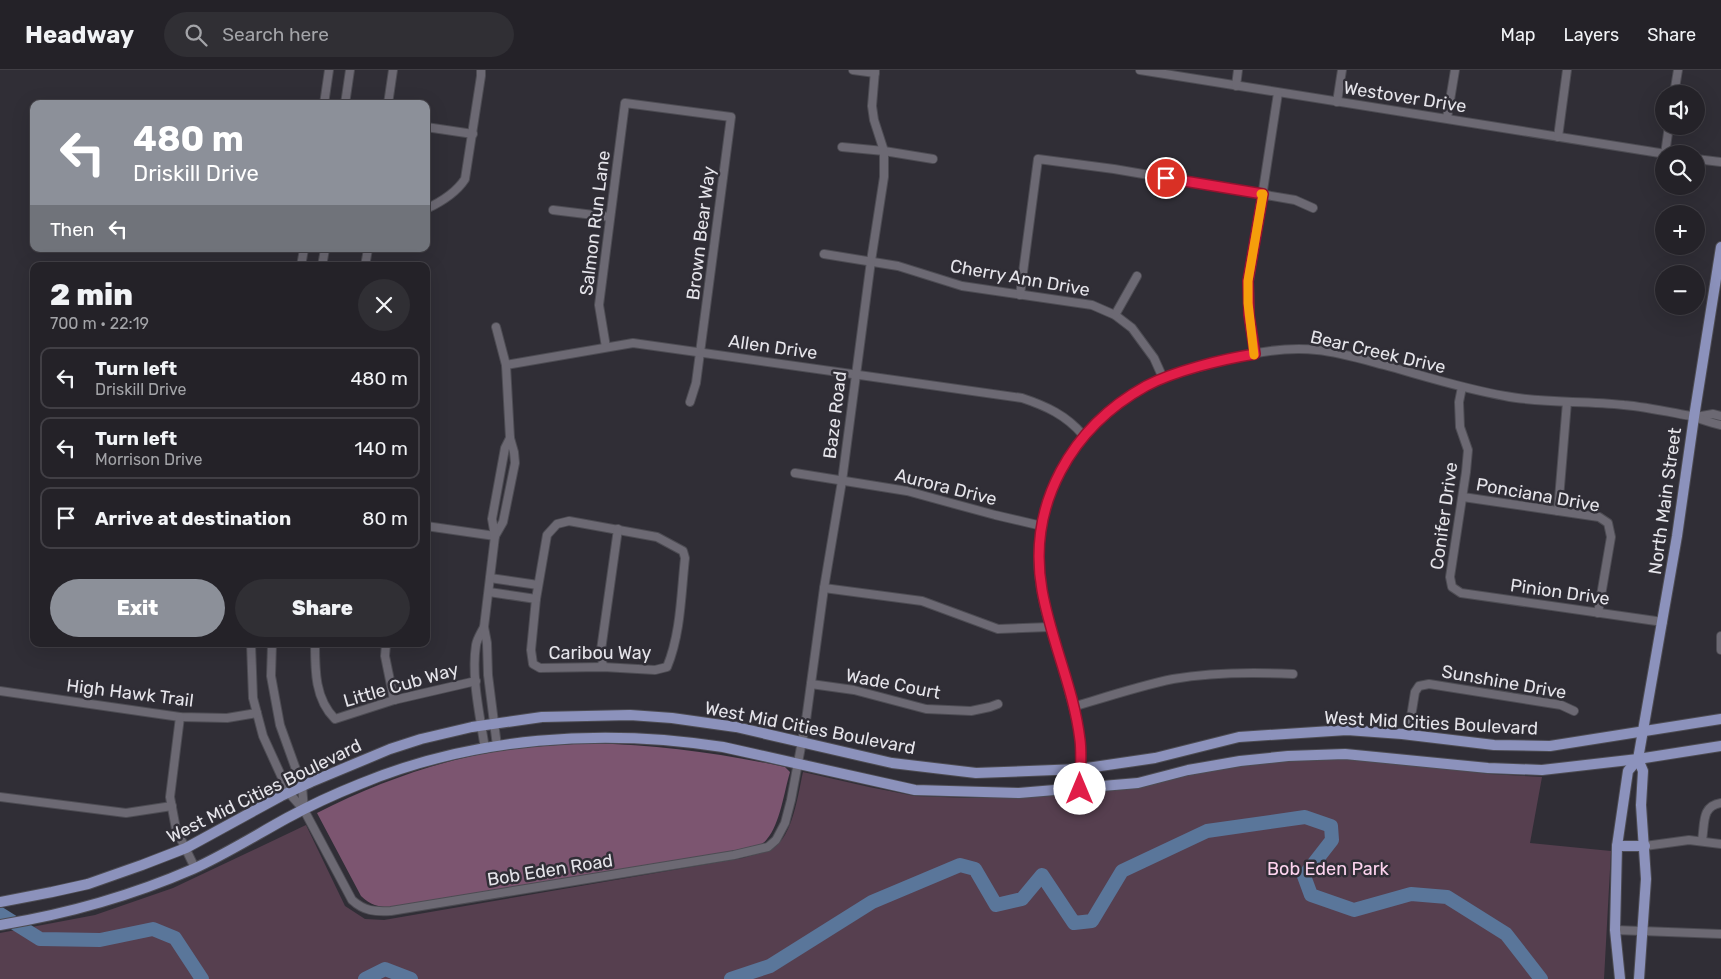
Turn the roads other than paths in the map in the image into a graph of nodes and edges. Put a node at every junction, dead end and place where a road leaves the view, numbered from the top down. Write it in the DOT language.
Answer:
graph roads {
  1 [pos="329,70"];
  2 [pos="350,70"];
  3 [pos="393,70"];
  4 [pos="480,70"];
  5 [pos="853,70"];
  6 [pos="1140,70"];
  7 [pos="1238,70"];
  8 [pos="1342,70"];
  9 [pos="1455,70"];
  10 [pos="1567,70"];
  11 [pos="1678,70"];
  12 [pos="875,72"];
  13 [pos="1676,85"];
  14 [pos="1236,86"];
  15 [pos="1278,92"];
  16 [pos="325,100"];
  17 [pos="346,100"];
  18 [pos="389,100"];
  19 [pos="1337,102"];
  20 [pos="624,104"];
  21 [pos="1447,118"];
  22 [pos="430,128"];
  23 [pos="473,134"];
  24 [pos="1558,137"];
  25 [pos="842,147"];
  26 [pos="884,151"];
  27 [pos="1655,152"];
  28 [pos="932,159"];
  29 [pos="1705,159"];
  30 [pos="1721,162"];
  31 [pos="1263,194"];
  32 [pos="430,206"];
  33 [pos="1313,208"];
  34 [pos="553,210"];
  35 [pos="610,217"];
  36 [pos="1721,247"];
  37 [pos="824,254"];
  38 [pos="871,261"];
  39 [pos="1137,276"];
  40 [pos="1020,295"];
  41 [pos="1115,315"];
  42 [pos="496,326"];
  43 [pos="606,347"];
  44 [pos="699,352"];
  45 [pos="1255,354"];
  46 [pos="506,364"];
  47 [pos="855,374"];
  48 [pos="1163,378"];
  49 [pos="1462,387"];
  50 [pos="690,402"];
  51 [pos="1567,402"];
  52 [pos="1721,416"];
  53 [pos="1694,417"];
  54 [pos="1721,425"];
  55 [pos="1083,435"];
  56 [pos="510,438"];
  57 [pos="795,473"];
  58 [pos="842,481"];
  59 [pos="1462,497"];
  60 [pos="1558,510"];
  61 [pos="1042,526"];
  62 [pos="430,527"];
  63 [pos="618,529"];
  64 [pos="495,536"];
  65 [pos="490,578"];
  66 [pos="538,585"];
  67 [pos="824,588"];
  68 [pos="1454,589"];
  69 [pos="488,592"];
  70 [pos="536,599"];
  71 [pos="1598,613"];
  72 [pos="1662,622"];
  73 [pos="484,627"];
  74 [pos="1050,627"];
  75 [pos="1721,636"];
  76 [pos="251,647"];
  77 [pos="272,647"];
  78 [pos="315,647"];
  79 [pos="386,647"];
  80 [pos="1721,650"];
  81 [pos="603,667"];
  82 [pos="1293,674"];
  83 [pos="476,681"];
  84 [pos="811,684"];
  85 [pos="0,691"];
  86 [pos="394,700"];
  87 [pos="998,704"];
  88 [pos="1072,707"];
  89 [pos="1574,711"];
  90 [pos="258,713"];
  91 [pos="180,717"];
  92 [pos="1721,719"];
  93 [pos="494,724"];
  94 [pos="482,726"];
  95 [pos="1643,732"];
  96 [pos="1408,735"];
  97 [pos="802,742"];
  98 [pos="497,746"];
  99 [pos="1721,746"];
  100 [pos="485,749"];
  101 [pos="1638,759"];
  102 [pos="798,764"];
  103 [pos="1080,769"];
  104 [pos="302,786"];
  105 [pos="1080,789"];
  106 [pos="289,793"];
  107 [pos="0,797"];
  108 [pos="1721,803"];
  109 [pos="172,806"];
  110 [pos="304,810"];
  111 [pos="1702,840"];
  112 [pos="1721,844"];
  113 [pos="1617,846"];
  114 [pos="1645,846"];
  115 [pos="186,848"];
  116 [pos="195,868"];
  117 [pos="0,902"];
  118 [pos="0,925"];
  119 [pos="1615,930"];
  120 [pos="1642,931"];
  121 [pos="1721,934"];
  122 [pos="1620,979"];
  123 [pos="1639,979"];
  1 -- 16 [label="street"];
  2 -- 17 [label="street"];
  3 -- 18 [label="street"];
  4 -- 23 [label="street"];
  5 -- 12 [label="street"];
  6 -- 14 [label="street, Westover Drive"];
  7 -- 14 [label="street"];
  8 -- 19 [label="street"];
  9 -- 21 [label="street"];
  10 -- 24 [label="street"];
  11 -- 13 [label="street"];
  12 -- 26 [label="street, Baze Road"];
  14 -- 15 [label="street, Westover Drive"];
  15 -- 19 [label="street, Westover Drive"];
  15 -- 31 [label="street"];
  19 -- 21 [label="street, Westover Drive"];
  20 -- 35 [label="street, Salmon Run Lane"];
  20 -- 44 [label="street, Brown Bear Way"];
  21 -- 24 [label="street, Westover Drive"];
  22 -- 23 [label="street"];
  23 -- 32 [label="street"];
  24 -- 27 [label="street, Westover Drive"];
  25 -- 26 [label="street"];
  26 -- 28 [label="street"];
  26 -- 38 [label="street, Baze Road"];
  29 -- 30 [label="street"];
  31 -- 33 [label="street"];
  31 -- 40 [label="street"];
  31 -- 45 [label="street"];
  34 -- 35 [label="street"];
  35 -- 43 [label="street, Salmon Run Lane"];
  36 -- 53 [label="main road, North Main Street"];
  37 -- 38 [label="street, Cherry Ann Drive"];
  38 -- 40 [label="street, Cherry Ann Drive"];
  38 -- 47 [label="street, Baze Road"];
  39 -- 41 [label="street"];
  40 -- 41 [label="street, Cherry Ann Drive"];
  41 -- 48 [label="street, Cherry Ann Drive"];
  42 -- 46 [label="street"];
  43 -- 44 [label="street, Allen Drive"];
  43 -- 46 [label="street, Allen Drive"];
  44 -- 47 [label="street, Allen Drive"];
  44 -- 50 [label="street, Brown Bear Way"];
  45 -- 48 [label="street, Bear Creek Drive"];
  45 -- 49 [label="street, Bear Creek Drive"];
  46 -- 56 [label="street"];
  47 -- 55 [label="street, Allen Drive"];
  47 -- 58 [label="street, Baze Road"];
  48 -- 55 [label="street, Bear Creek Drive"];
  49 -- 51 [label="street, Bear Creek Drive"];
  49 -- 59 [label="street, Conifer Drive"];
  51 -- 53 [label="street, Bear Creek Drive"];
  51 -- 60 [label="street"];
  52 -- 53 [label="street, Bear Creek Drive"];
  53 -- 54 [label="street, Bear Creek Drive"];
  53 -- 72 [label="main road, North Main Street"];
  55 -- 61 [label="street, Bear Creek Drive"];
  56 -- 64 [label="street"];
  56 -- 64 [label="street"];
  57 -- 58 [label="street, Aurora Drive"];
  58 -- 61 [label="street, Aurora Drive"];
  58 -- 67 [label="street, Baze Road"];
  59 -- 60 [label="street, Ponciana Drive"];
  59 -- 68 [label="street, Conifer Drive"];
  60 -- 71 [label="street, Ponciana Drive"];
  61 -- 74 [label="street, Bear Creek Drive"];
  62 -- 64 [label="street"];
  63 -- 66 [label="street"];
  63 -- 81 [label="street"];
  63 -- 81 [label="street, Caribou Way"];
  64 -- 65 [label="street"];
  65 -- 66 [label="street"];
  65 -- 69 [label="street"];
  66 -- 70 [label="street"];
  67 -- 74 [label="street"];
  67 -- 84 [label="street, Baze Road"];
  68 -- 71 [label="street, Pinion Drive"];
  69 -- 70 [label="street"];
  69 -- 73 [label="street"];
  70 -- 81 [label="street, Caribou Way"];
  71 -- 72 [label="street, Pinion Drive"];
  72 -- 95 [label="main road, North Main Street"];
  73 -- 83 [label="street"];
  73 -- 93 [label="street"];
  74 -- 88 [label="street, Bear Creek Drive"];
  75 -- 80 [label="street"];
  76 -- 90 [label="street"];
  77 -- 104 [label="street"];
  78 -- 86 [label="street, Little Cub Way"];
  79 -- 86 [label="street"];
  82 -- 88 [label="street"];
  83 -- 86 [label="street, Little Cub Way"];
  83 -- 94 [label="street"];
  84 -- 87 [label="street, Wade Court"];
  84 -- 97 [label="street, Baze Road"];
  85 -- 91 [label="street, High Hawk Trail"];
  88 -- 103 [label="street, Bear Creek Drive"];
  89 -- 96 [label="street, Sunshine Drive"];
  90 -- 91 [label="street, High Hawk Trail"];
  90 -- 106 [label="street"];
  91 -- 109 [label="street"];
  92 -- 95 [label="main road, West Mid Cities Boulevard"];
  93 -- 94 [label="main road, West Mid Cities Boulevard"];
  93 -- 97 [label="main road, West Mid Cities Boulevard"];
  93 -- 98 [label="street"];
  94 -- 100 [label="street"];
  94 -- 104 [label="main road, West Mid Cities Boulevard"];
  95 -- 96 [label="main road, West Mid Cities Boulevard"];
  95 -- 101 [label="main road, North Main Street"];
  96 -- 103 [label="main road, West Mid Cities Boulevard"];
  97 -- 102 [label="street, Baze Road"];
  97 -- 103 [label="main road, West Mid Cities Boulevard"];
  98 -- 100 [label="main road, West Mid Cities Boulevard"];
  98 -- 102 [label="main road, West Mid Cities Boulevard"];
  99 -- 101 [label="main road, West Mid Cities Boulevard"];
  100 -- 110 [label="main road, West Mid Cities Boulevard"];
  101 -- 105 [label="main road, West Mid Cities Boulevard"];
  101 -- 113 [label="main road, North Main Street"];
  101 -- 114 [label="main road, North Main Street"];
  102 -- 105 [label="main road, West Mid Cities Boulevard"];
  102 -- 110 [label="street, Bob Eden Road"];
  103 -- 105 [label="street, Bear Creek Drive"];
  104 -- 106 [label="main road, West Mid Cities Boulevard"];
  104 -- 110 [label="street"];
  106 -- 110 [label="street"];
  106 -- 115 [label="main road, West Mid Cities Boulevard"];
  107 -- 109 [label="street"];
  108 -- 111 [label="street"];
  109 -- 115 [label="street"];
  110 -- 116 [label="main road, West Mid Cities Boulevard"];
  111 -- 112 [label="street"];
  111 -- 114 [label="street"];
  113 -- 114 [label="main road"];
  113 -- 119 [label="main road, North Main Street"];
  114 -- 120 [label="main road, North Main Street"];
  115 -- 116 [label="street"];
  115 -- 117 [label="main road, West Mid Cities Boulevard"];
  116 -- 118 [label="main road, West Mid Cities Boulevard"];
  119 -- 120 [label="street"];
  119 -- 122 [label="main road, North Main Street"];
  120 -- 121 [label="street"];
  120 -- 123 [label="main road, North Main Street"];
}
